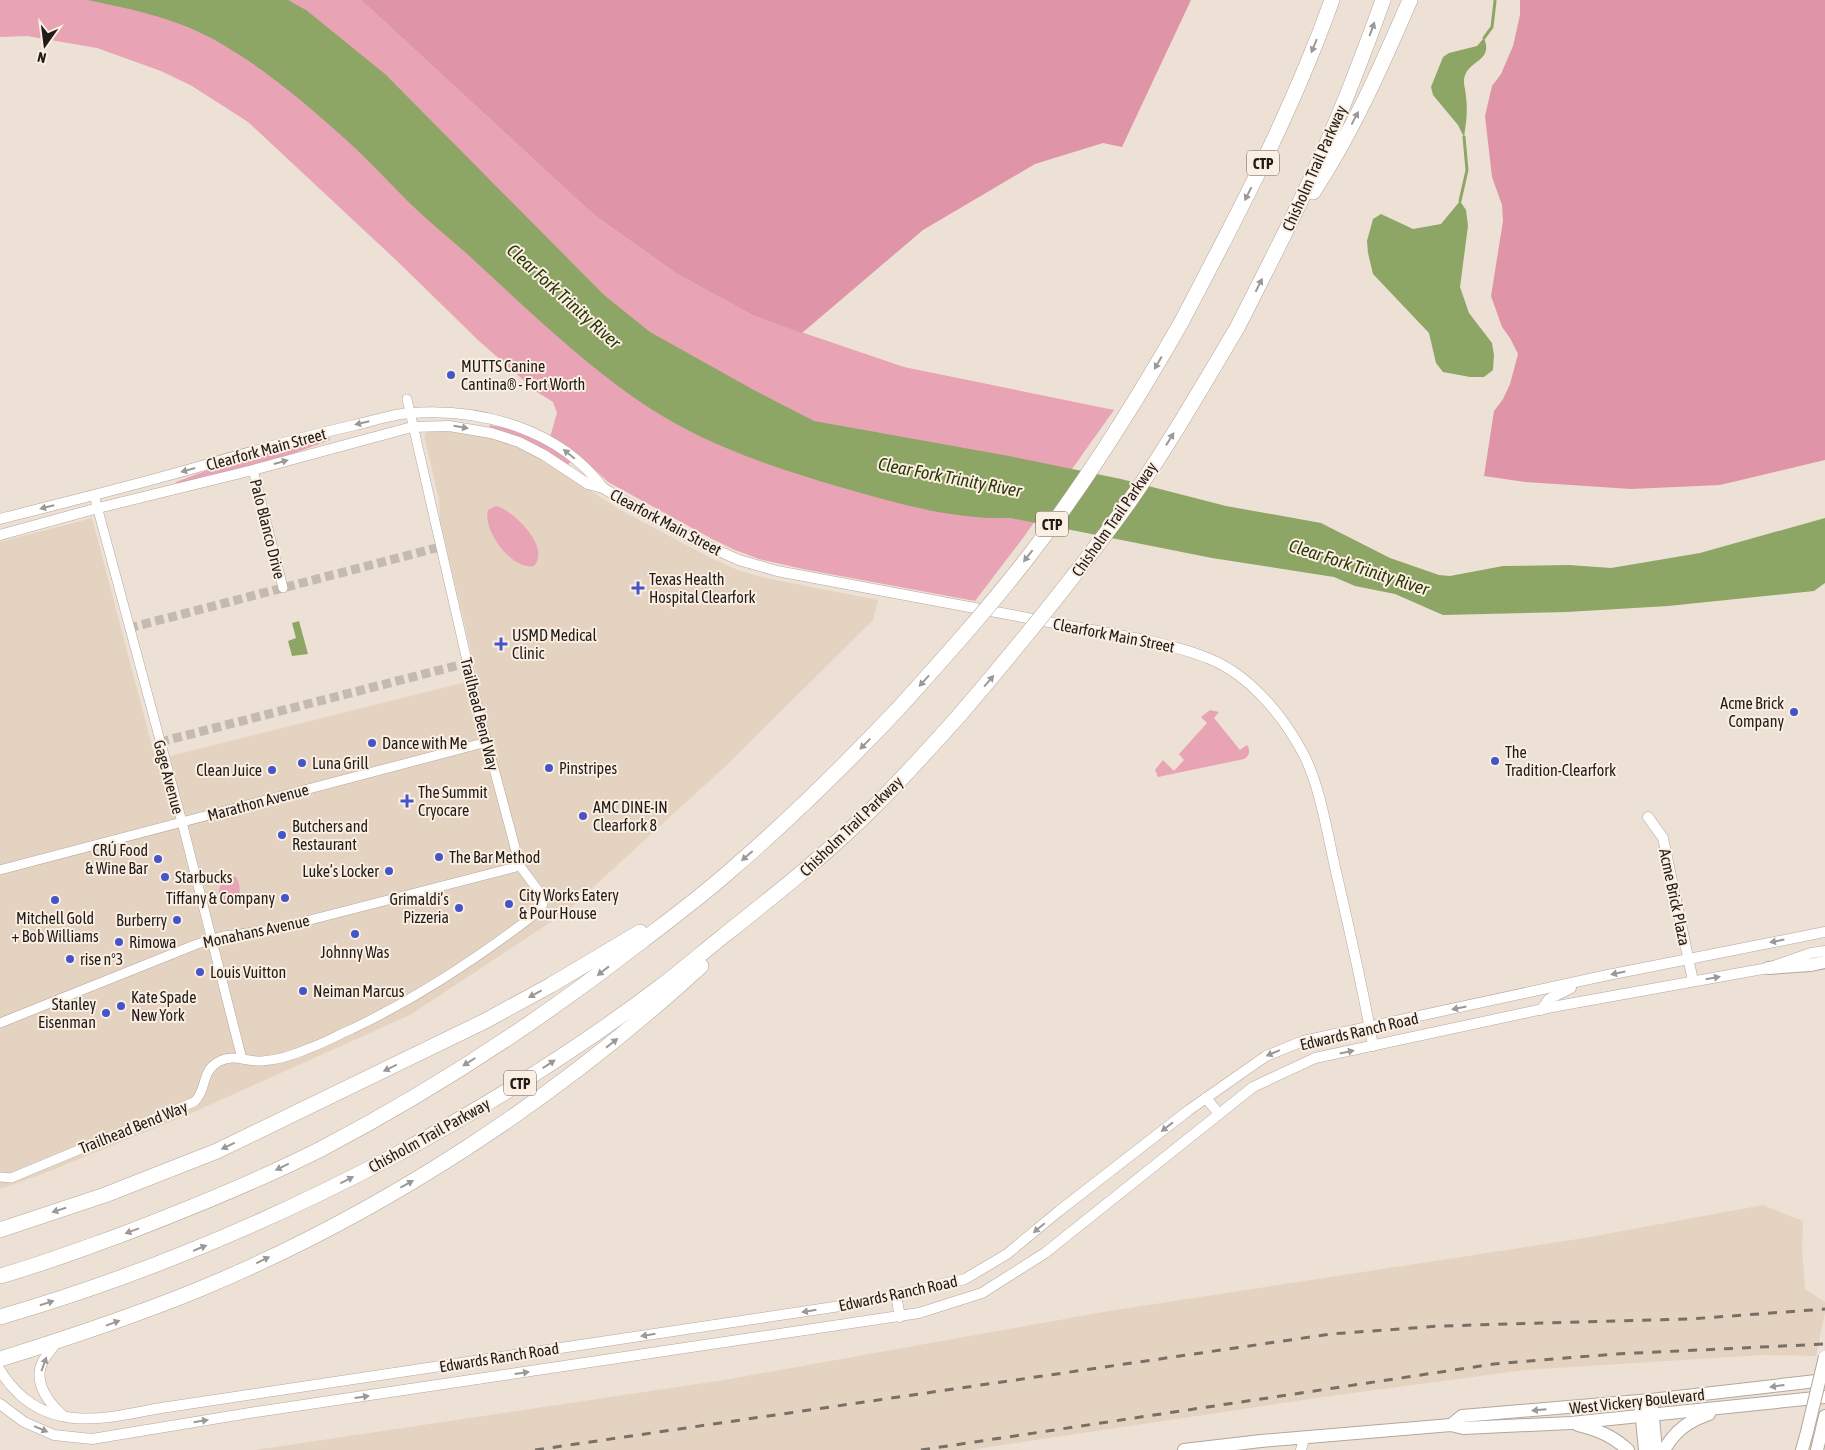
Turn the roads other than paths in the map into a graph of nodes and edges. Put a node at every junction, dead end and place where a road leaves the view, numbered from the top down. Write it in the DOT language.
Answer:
graph roads {
  1 [pos="1331,0"];
  2 [pos="1383,0"];
  3 [pos="1410,0"];
  4 [pos="1285,235"];
  5 [pos="407,398"];
  6 [pos="410,413"];
  7 [pos="412,427"];
  8 [pos="253,470"];
  9 [pos="603,488"];
  10 [pos="94,495"];
  11 [pos="98,508"];
  12 [pos="0,519"];
  13 [pos="0,535"];
  14 [pos="283,588"];
  15 [pos="487,742"];
  16 [pos="1648,817"];
  17 [pos="182,822"];
  18 [pos="520,866"];
  19 [pos="0,870"];
  20 [pos="802,873"];
  21 [pos="697,898"];
  22 [pos="1825,932"];
  23 [pos="211,940"];
  24 [pos="1825,951"];
  25 [pos="1688,959"];
  26 [pos="1825,962"];
  27 [pos="1768,968"];
  28 [pos="1591,979"];
  29 [pos="1693,981"];
  30 [pos="1540,1010"];
  31 [pos="0,1023"];
  32 [pos="1370,1028"];
  33 [pos="1374,1046"];
  34 [pos="242,1059"];
  35 [pos="1206,1098"];
  36 [pos="1219,1114"];
  37 [pos="0,1177"];
  38 [pos="0,1230"];
  39 [pos="0,1276"];
  40 [pos="896,1295"];
  41 [pos="0,1316"];
  42 [pos="900,1317"];
  43 [pos="57,1342"];
  44 [pos="1825,1357"];
  45 [pos="0,1359"];
  46 [pos="0,1370"];
  47 [pos="1825,1380"];
  48 [pos="1825,1397"];
  49 [pos="1646,1400"];
  50 [pos="0,1404"];
  51 [pos="1759,1404"];
  52 [pos="1647,1416"];
  53 [pos="1825,1416"];
  54 [pos="64,1417"];
  55 [pos="1571,1423"];
  56 [pos="1451,1425"];
  57 [pos="1302,1444"];
  58 [pos="1184,1450"];
  59 [pos="1628,1450"];
  60 [pos="1645,1450"];
  61 [pos="1656,1450"];
  62 [pos="1664,1450"];
  63 [pos="1802,1450"];
  64 [pos="1817,1450"];
  1 -- 21 [label="highway, CTP, one-way, bridge"];
  4 -- 2 [label="highway, Chisholm Trail Parkway / CTP, one-way"];
  4 -- 3 [label="highway, one-way"];
  20 -- 4 [label="highway, Chisholm Trail Parkway / CTP, one-way, bridge"];
  5 -- 6 [label="street, Trailhead Bend Way"];
  6 -- 7 [label="street, Trailhead Bend Way"];
  9 -- 6 [label="street, Clearfork Main Street, one-way"];
  6 -- 10 [label="street, Clearfork Main Street, one-way"];
  8 -- 7 [label="street, Clearfork Main Street, one-way"];
  7 -- 9 [label="street, Clearfork Main Street, one-way"];
  7 -- 15 [label="street, Trailhead Bend Way"];
  8 -- 11 [label="street, Clearfork Main Street"];
  8 -- 14 [label="street, Palo Blanco Drive"];
  9 -- 32 [label="street, Clearfork Main Street"];
  10 -- 11 [label="street, Gage Avenue"];
  10 -- 12 [label="street, Clearfork Main Street, one-way"];
  11 -- 13 [label="street, Clearfork Main Street"];
  11 -- 17 [label="street, Gage Avenue"];
  15 -- 17 [label="street, Marathon Avenue"];
  15 -- 18 [label="street, Trailhead Bend Way"];
  16 -- 25 [label="street, Acme Brick Plaza"];
  17 -- 19 [label="street, Marathon Avenue"];
  17 -- 23 [label="street, Gage Avenue"];
  18 -- 23 [label="street, Monahans Avenue"];
  18 -- 34 [label="street, Trailhead Bend Way"];
  41 -- 20 [label="highway, Chisholm Trail Parkway / CTP, one-way"];
  43 -- 20 [label="highway, one-way"];
  21 -- 38 [label="highway, one-way"];
  21 -- 39 [label="highway, CTP, one-way"];
  22 -- 25 [label="street, Edwards Ranch Road, one-way"];
  23 -- 31 [label="street, Monahans Avenue"];
  23 -- 34 [label="street, Gage Avenue"];
  24 -- 27 [label="street, Edwards Ranch Road"];
  25 -- 28 [label="street, Edwards Ranch Road, one-way"];
  25 -- 29 [label="street, Acme Brick Plaza"];
  26 -- 27 [label="main road"];
  29 -- 27 [label="street, Edwards Ranch Road, one-way"];
  28 -- 30 [label="street"];
  28 -- 32 [label="street, Edwards Ranch Road, one-way"];
  29 -- 30 [label="street, Edwards Ranch Road"];
  30 -- 33 [label="street, Edwards Ranch Road"];
  32 -- 33 [label="street, Clearfork Main Street"];
  32 -- 35 [label="street, Edwards Ranch Road, one-way"];
  36 -- 33 [label="street, Edwards Ranch Road, one-way"];
  34 -- 37 [label="street, Trailhead Bend Way"];
  35 -- 36 [label="street"];
  35 -- 40 [label="street, Edwards Ranch Road, one-way"];
  36 -- 42 [label="street, Edwards Ranch Road"];
  40 -- 42 [label="street"];
  40 -- 54 [label="street, Edwards Ranch Road, one-way"];
  50 -- 42 [label="street, Edwards Ranch Road, one-way"];
  43 -- 45 [label="highway"];
  54 -- 43 [label="street, one-way"];
  44 -- 63 [label="main road, bridge"];
  46 -- 54 [label="street, Edwards Ranch Road"];
  47 -- 49 [label="main road, West Vickery Boulevard, one-way"];
  48 -- 51 [label="main road, West Vickery Boulevard"];
  49 -- 52 [label="main road"];
  49 -- 56 [label="main road, West Vickery Boulevard, one-way"];
  51 -- 52 [label="main road, West Vickery Boulevard"];
  51 -- 62 [label="main road"];
  52 -- 55 [label="main road, West Vickery Boulevard"];
  52 -- 60 [label="main road"];
  52 -- 61 [label="main road"];
  53 -- 64 [label="main road"];
  55 -- 56 [label="main road, West Vickery Boulevard"];
  55 -- 59 [label="main road"];
  56 -- 57 [label="main road, West Vickery Boulevard"];
  57 -- 58 [label="main road, West Vickery Boulevard"];
}
